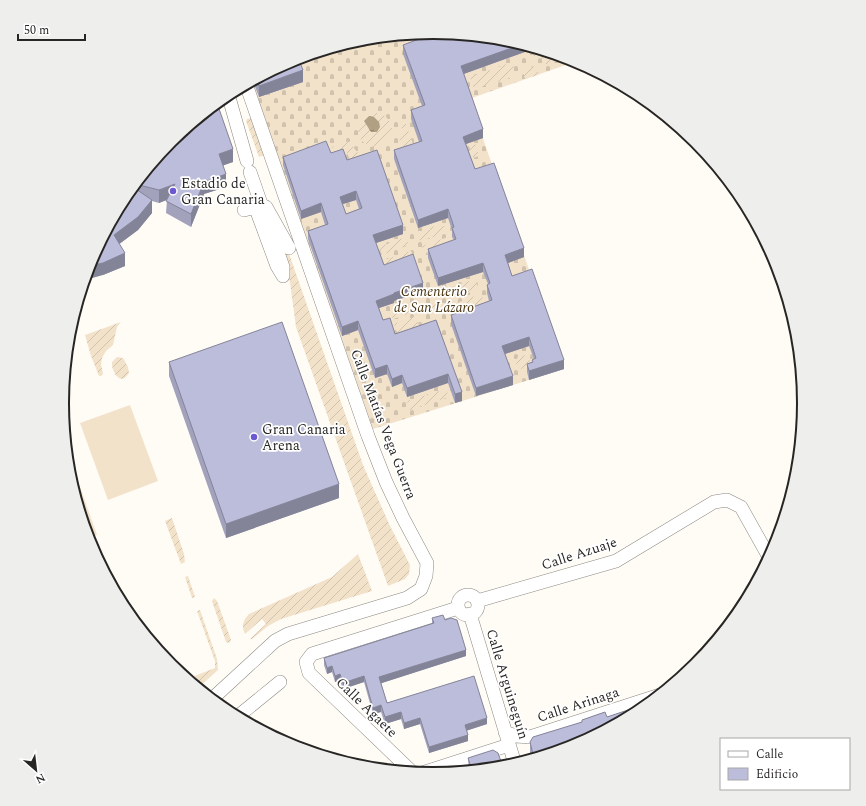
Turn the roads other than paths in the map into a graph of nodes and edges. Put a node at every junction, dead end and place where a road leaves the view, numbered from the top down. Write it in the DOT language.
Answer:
graph roads {
  1 [pos="248,90"];
  2 [pos="230,101"];
  3 [pos="290,248"];
  4 [pos="765,550"];
  5 [pos="464,611"];
  6 [pos="280,682"];
  7 [pos="216,695"];
  8 [pos="643,700"];
  9 [pos="242,713"];
  10 [pos="505,732"];
  11 [pos="509,745"];
  12 [pos="513,758"];
  13 [pos="405,766"];
  14 [pos="442,767"];
  1 -- 7 [label="street, Calle Matías Vega Guerra"];
  2 -- 3 [label="street"];
  4 -- 5 [label="street, Calle Azuaje"];
  5 -- 10 [label="street, Calle Arguineguín"];
  5 -- 13 [label="street, Calle Agaete"];
  6 -- 9 [label="street"];
  8 -- 10 [label="street, Calle Arinaga"];
  10 -- 11 [label="street, Calle Arguineguín"];
  11 -- 12 [label="street, Calle Arguineguín"];
  11 -- 14 [label="street"];
}
